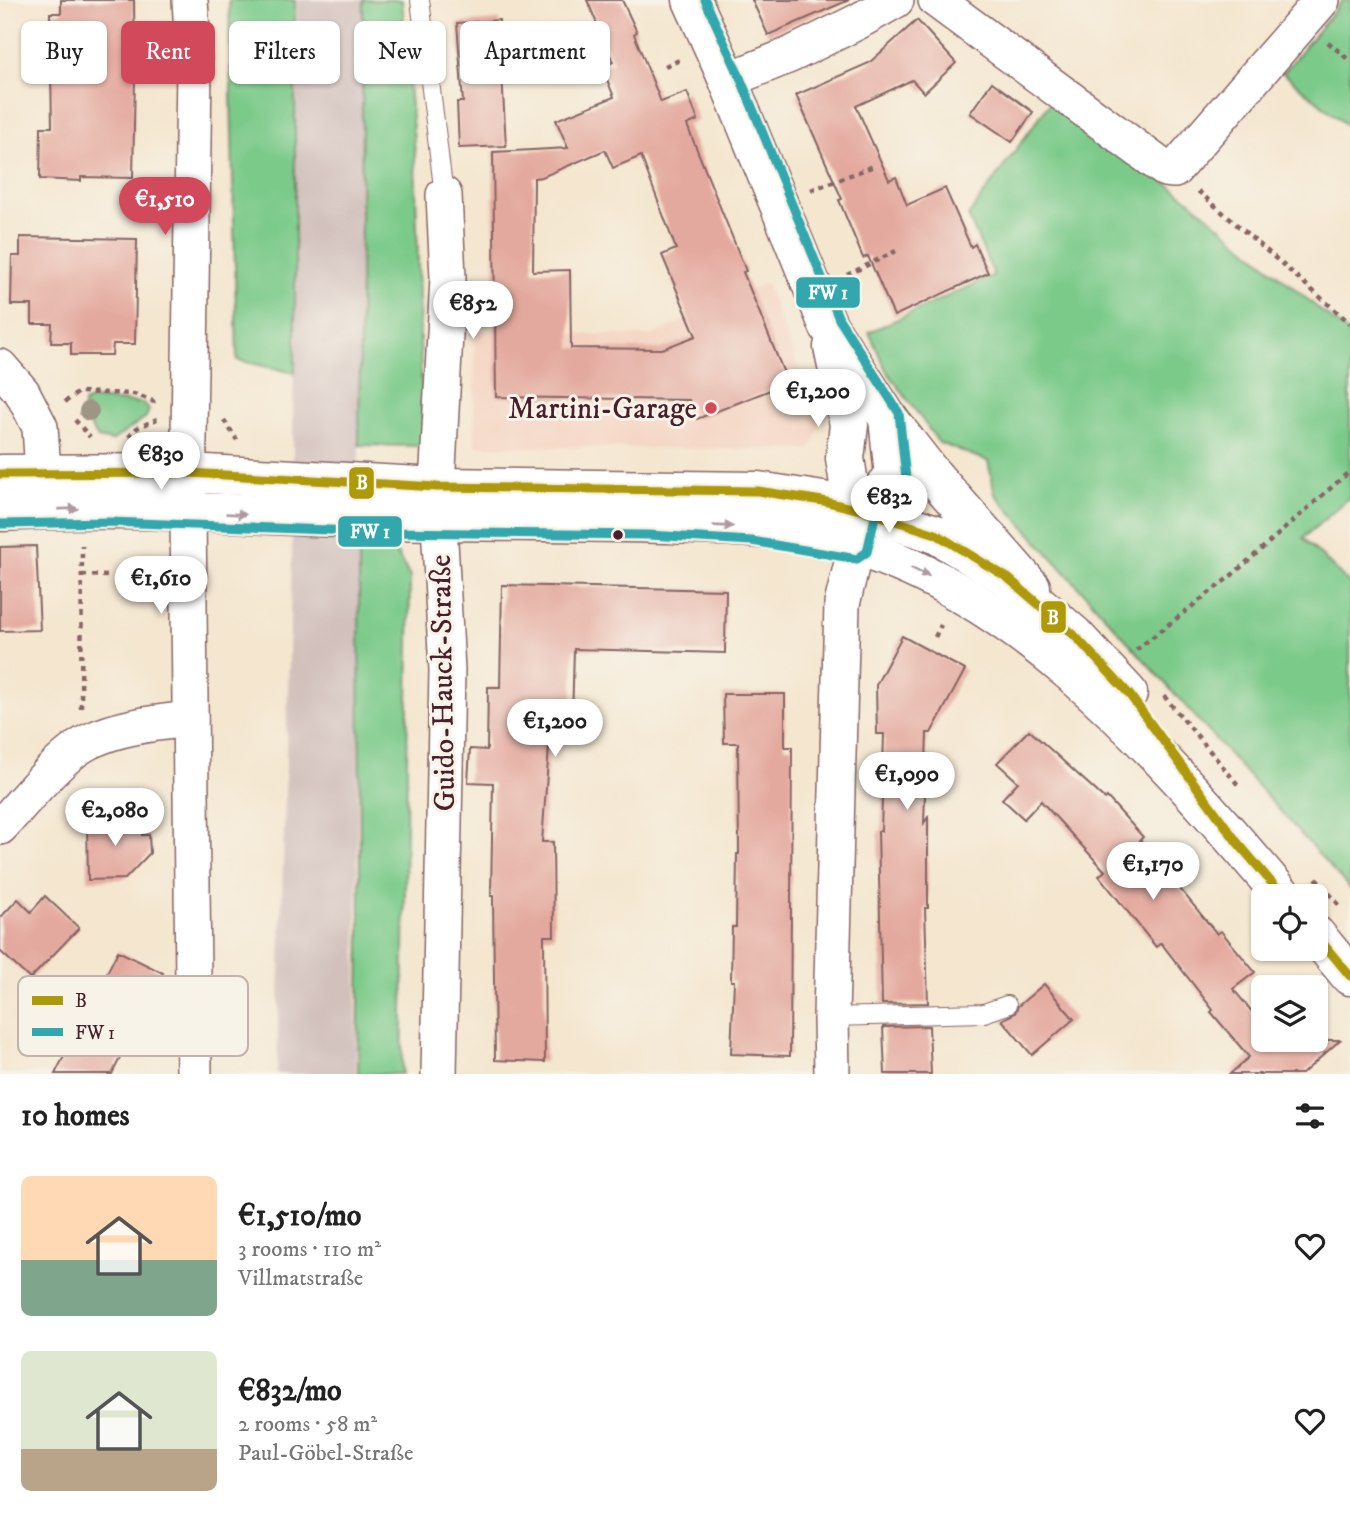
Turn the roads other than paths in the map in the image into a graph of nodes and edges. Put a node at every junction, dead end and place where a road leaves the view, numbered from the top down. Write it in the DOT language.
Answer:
graph roads {
  1 [pos="190,0"];
  2 [pos="420,0"];
  3 [pos="692,0"];
  4 [pos="896,0"];
  5 [pos="936,0"];
  6 [pos="1322,0"];
  7 [pos="728,80"];
  8 [pos="444,195"];
  9 [pos="828,325"];
  10 [pos="0,367"];
  11 [pos="888,418"];
  12 [pos="43,472"];
  13 [pos="190,473"];
  14 [pos="0,474"];
  15 [pos="371,502"];
  16 [pos="438,504"];
  17 [pos="0,512"];
  18 [pos="188,513"];
  19 [pos="860,529"];
  20 [pos="1074,635"];
  21 [pos="190,719"];
  22 [pos="0,827"];
  23 [pos="1237,842"];
  24 [pos="1273,884"];
  25 [pos="1328,949"];
  26 [pos="193,976"];
  27 [pos="1350,976"];
  28 [pos="1007,1005"];
  29 [pos="831,1017"];
  30 [pos="194,1056"];
  31 [pos="194,1074"];
  32 [pos="439,1074"];
  33 [pos="832,1074"];
  1 -- 13 [label="street"];
  2 -- 8 [label="lane, Guido-Hauck-Straße"];
  3 -- 7 [label="main road"];
  4 -- 7 [label="street"];
  5 -- 6 [label="street"];
  7 -- 9 [label="main road"];
  8 -- 16 [label="street, Guido-Hauck-Straße"];
  9 -- 11 [label="main road"];
  9 -- 19 [label="main road"];
  10 -- 12 [label="street"];
  11 -- 19 [label="main road"];
  11 -- 20 [label="main road"];
  12 -- 13 [label="main road"];
  12 -- 14 [label="main road"];
  13 -- 15 [label="main road"];
  13 -- 18 [label="street"];
  15 -- 16 [label="main road"];
  18 -- 15 [label="main road, one-way"];
  16 -- 19 [label="main road"];
  16 -- 32 [label="street, Guido-Hauck-Straße"];
  17 -- 18 [label="main road, one-way"];
  18 -- 21 [label="street"];
  19 -- 20 [label="main road"];
  19 -- 23 [label="main road, one-way"];
  19 -- 29 [label="street"];
  20 -- 23 [label="main road"];
  21 -- 22 [label="street"];
  21 -- 26 [label="street"];
  23 -- 24 [label="main road"];
  25 -- 27 [label="main road"];
  28 -- 29 [label="lane"];
  29 -- 33 [label="street"];
  30 -- 31 [label="street"];
}
